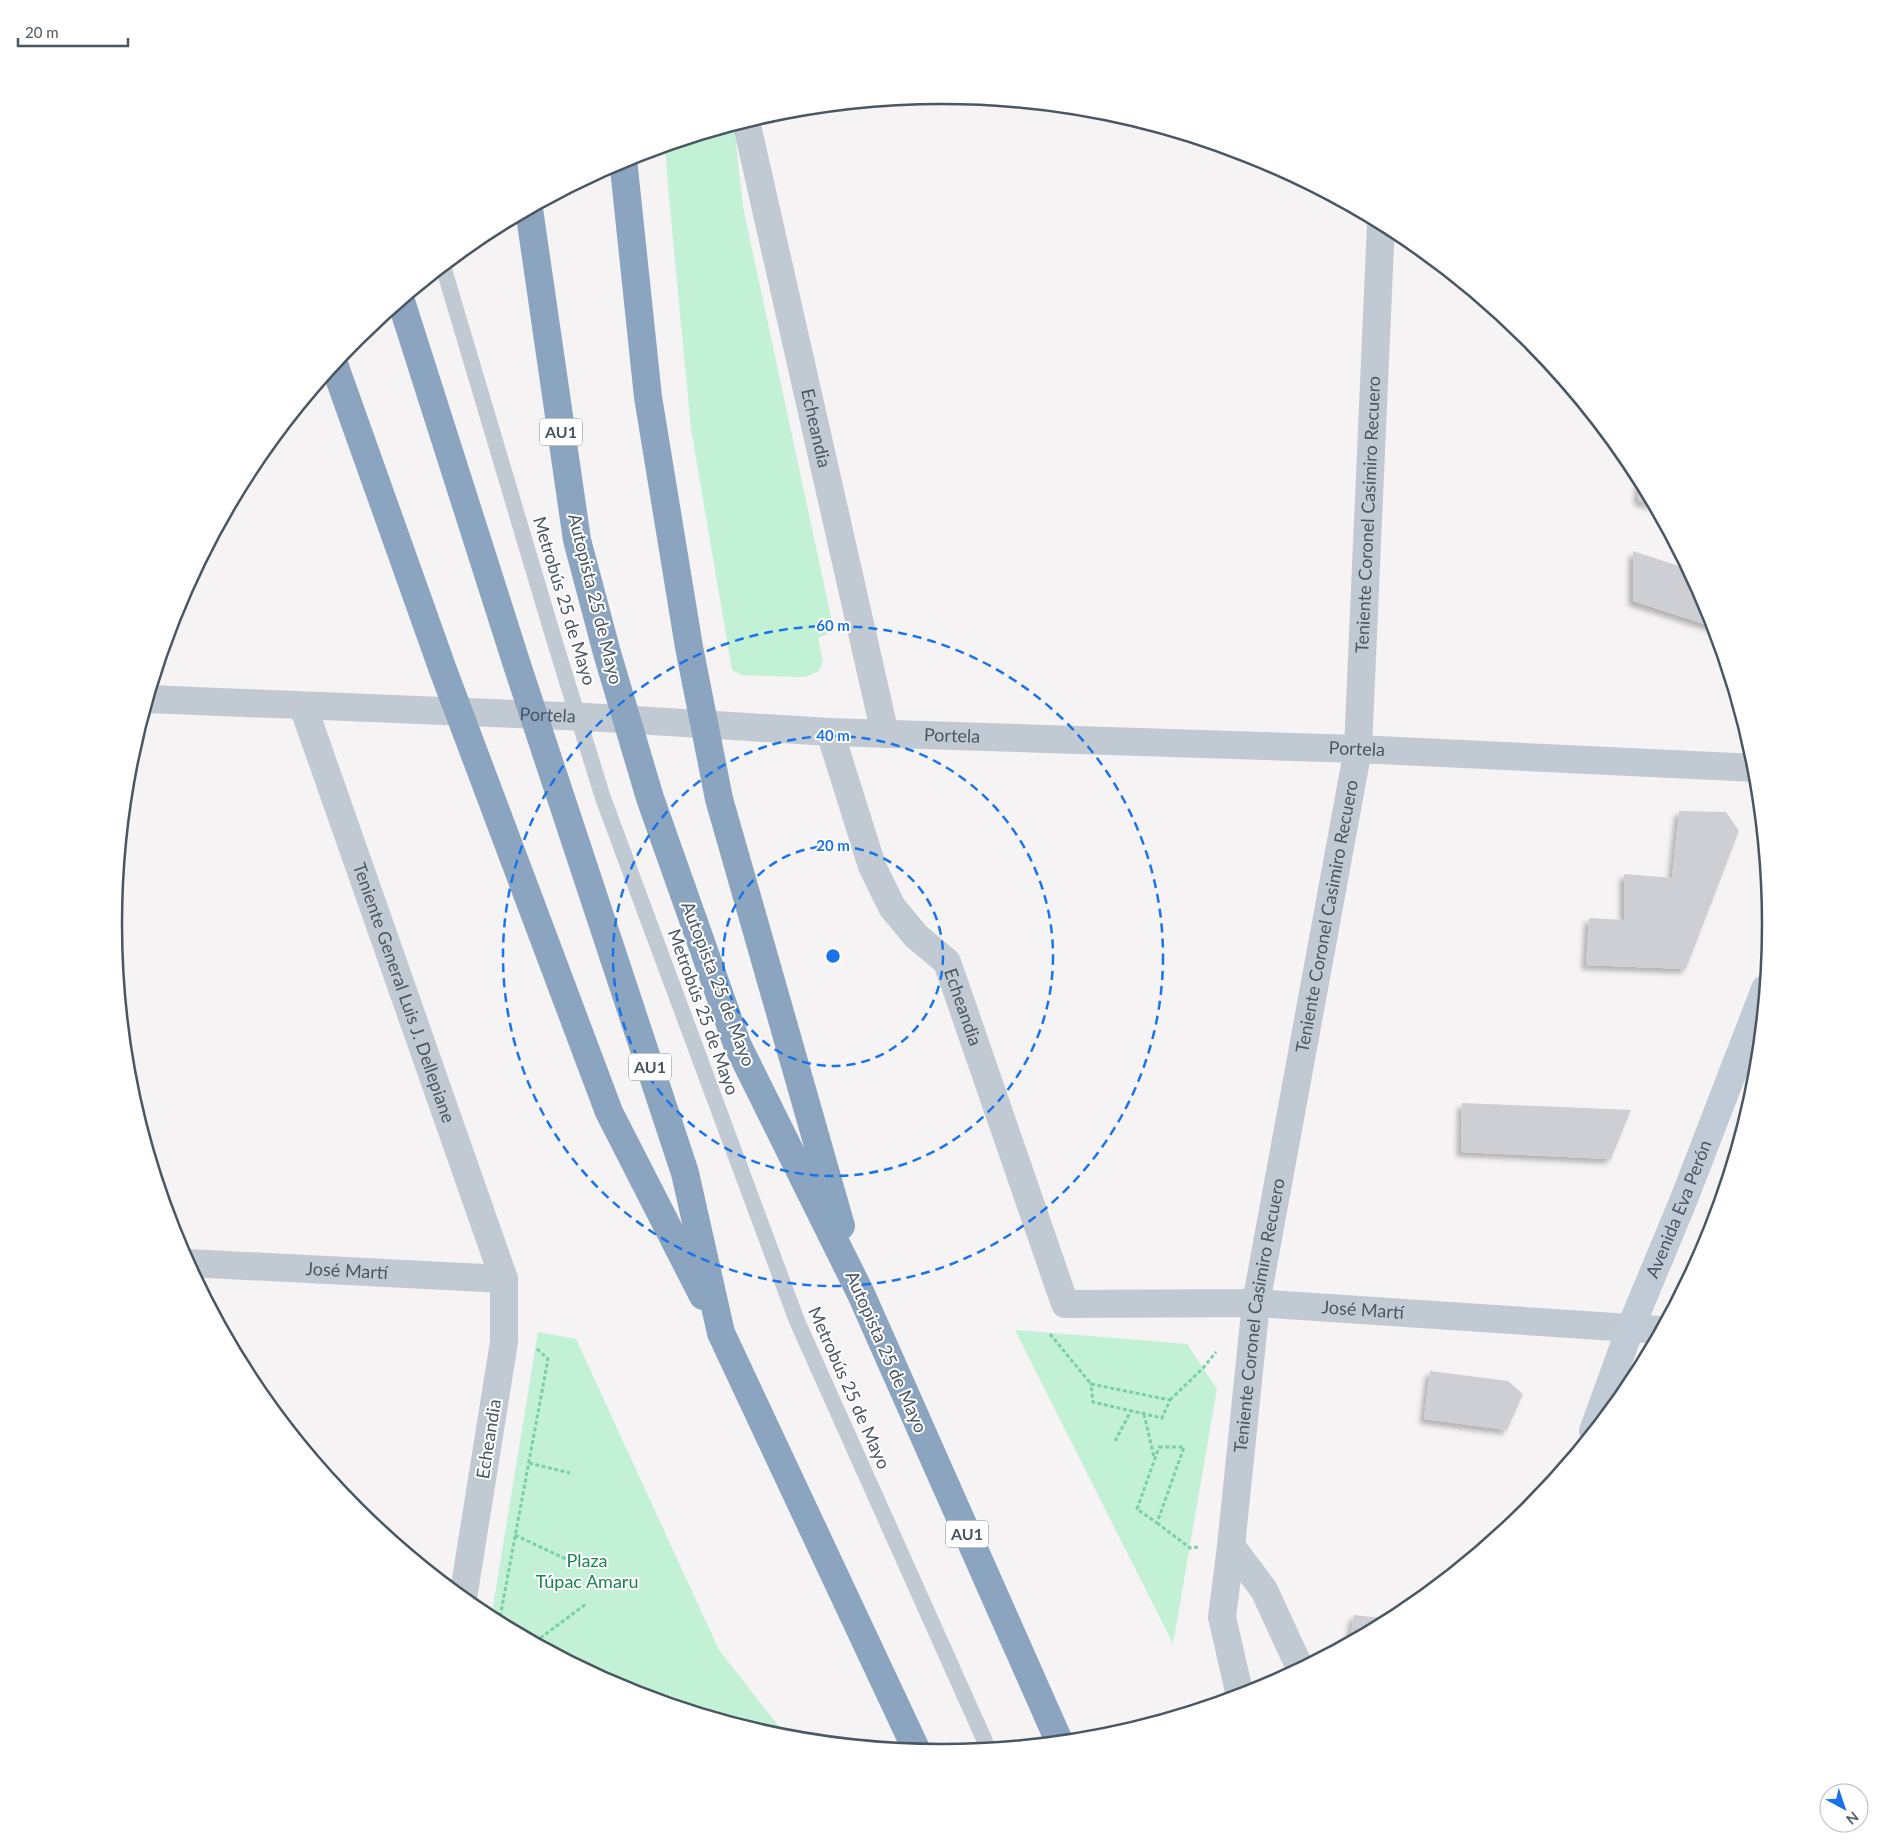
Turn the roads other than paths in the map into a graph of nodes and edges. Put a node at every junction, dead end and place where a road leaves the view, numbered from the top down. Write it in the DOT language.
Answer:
graph roads {
  1 [pos="748,128"];
  2 [pos="624,168"];
  3 [pos="531,215"];
  4 [pos="1381,231"];
  5 [pos="445,272"];
  6 [pos="403,306"];
  7 [pos="336,371"];
  8 [pos="154,699"];
  9 [pos="303,706"];
  10 [pos="830,732"];
  11 [pos="885,734"];
  12 [pos="1358,749"];
  13 [pos="1747,768"];
  14 [pos="1757,1010"];
  15 [pos="195,1263"];
  16 [pos="504,1279"];
  17 [pos="861,1294"];
  18 [pos="1256,1303"];
  19 [pos="1065,1304"];
  20 [pos="1630,1330"];
  21 [pos="1654,1330"];
  22 [pos="721,1333"];
  23 [pos="1599,1415"];
  24 [pos="1231,1546"];
  25 [pos="464,1590"];
  26 [pos="1298,1663"];
  27 [pos="1238,1689"];
  28 [pos="1056,1736"];
  29 [pos="985,1742"];
  30 [pos="913,1743"];
  1 -- 11 [label="street, Echeandia"];
  2 -- 17 [label="highway"];
  3 -- 17 [label="highway, Autopista 25 de Mayo / AU1"];
  4 -- 12 [label="street, Teniente Coronel Casimiro Recuero"];
  5 -- 29 [label="lane, Metrobús 25 de Mayo"];
  6 -- 22 [label="highway, AU1"];
  7 -- 22 [label="highway"];
  8 -- 9 [label="street, Portela"];
  9 -- 10 [label="street, Portela"];
  9 -- 16 [label="street, Teniente General Luis J. Dellepiane"];
  10 -- 11 [label="street, Portela"];
  10 -- 19 [label="street, Echeandia"];
  11 -- 12 [label="street, Portela"];
  12 -- 13 [label="street, Portela"];
  12 -- 18 [label="street, Teniente Coronel Casimiro Recuero"];
  14 -- 20 [label="main road, Avenida Eva Perón"];
  15 -- 16 [label="street, José Martí"];
  16 -- 25 [label="street, Echeandia"];
  17 -- 28 [label="highway, Autopista 25 de Mayo / AU1"];
  18 -- 19 [label="street, José Martí"];
  18 -- 20 [label="street, José Martí"];
  18 -- 24 [label="street, Teniente Coronel Casimiro Recuero"];
  20 -- 21 [label="street, José Martí"];
  20 -- 23 [label="main road, Avenida Eva Perón"];
  22 -- 30 [label="highway, AU1"];
  24 -- 26 [label="street"];
  24 -- 27 [label="street"];
}
